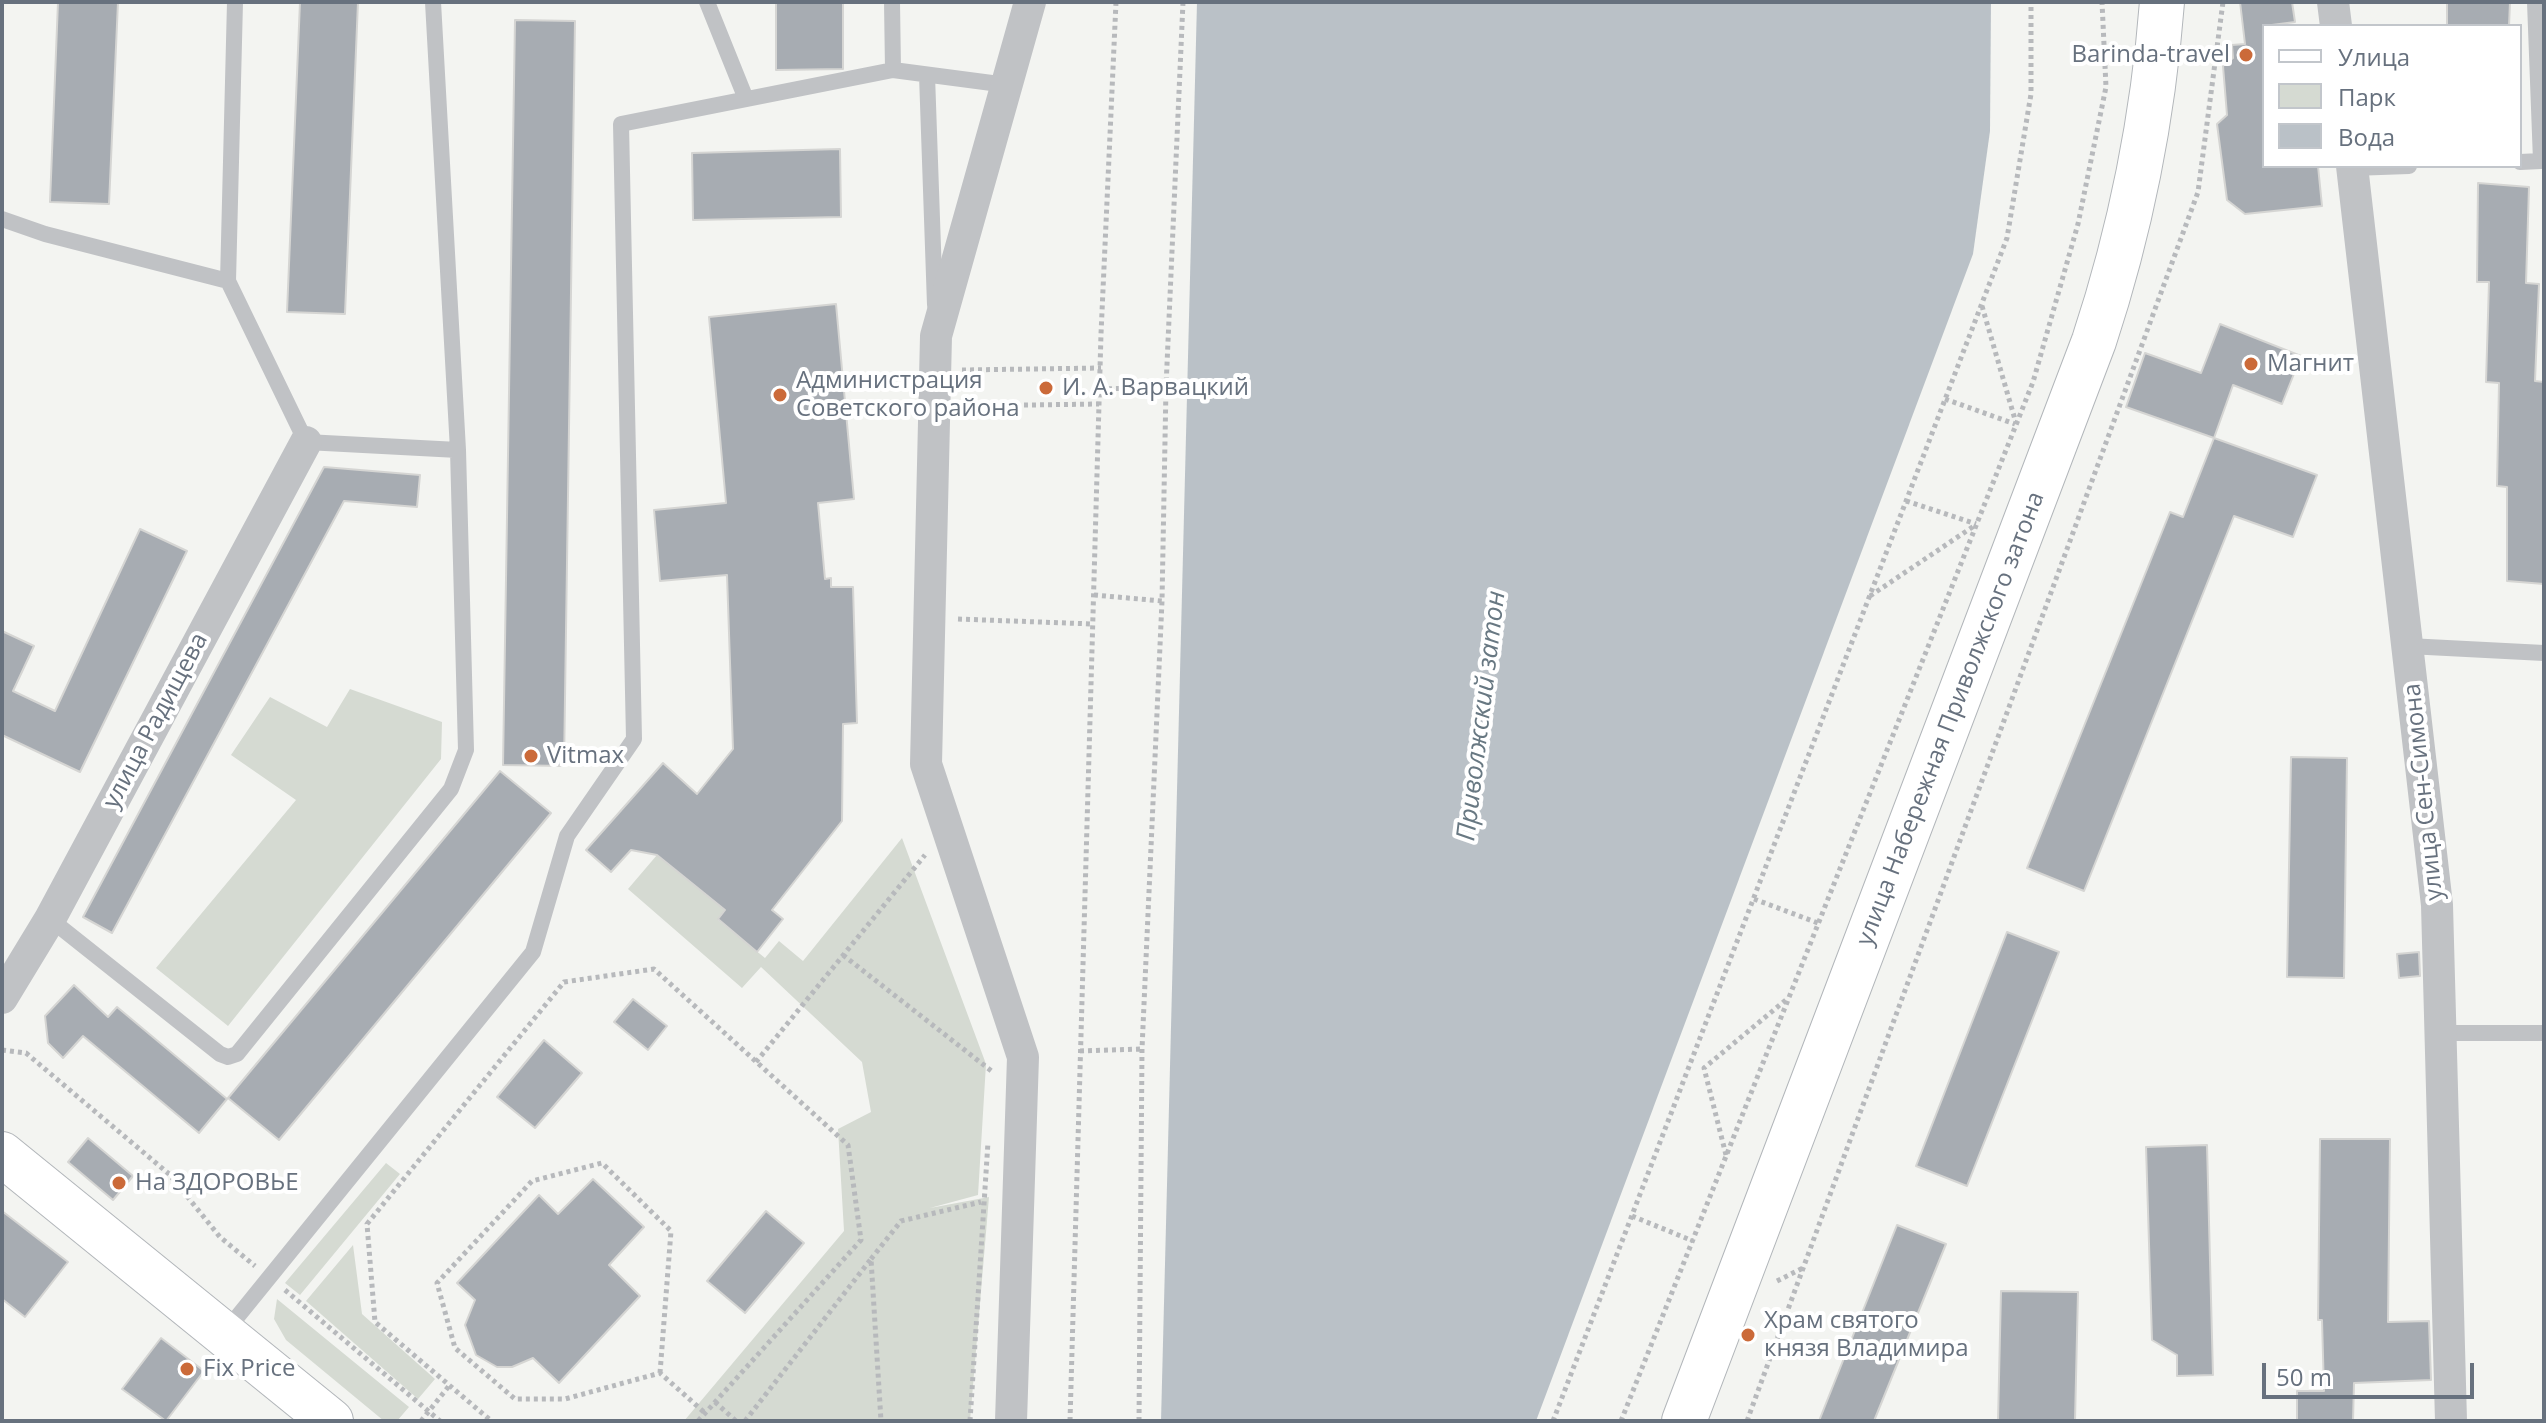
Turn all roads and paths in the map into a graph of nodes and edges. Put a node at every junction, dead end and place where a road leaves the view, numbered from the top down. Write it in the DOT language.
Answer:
graph roads {
  1 [pos="235,2"];
  2 [pos="433,2"];
  3 [pos="707,2"];
  4 [pos="892,2"];
  5 [pos="1030,2"];
  6 [pos="1116,2"];
  7 [pos="1183,2"];
  8 [pos="2031,2"];
  9 [pos="2102,2"];
  10 [pos="2162,2"];
  11 [pos="2223,2"];
  12 [pos="2333,2"];
  13 [pos="2535,2"];
  14 [pos="2336,24"];
  15 [pos="893,70"];
  16 [pos="927,75"];
  17 [pos="1007,85"];
  18 [pos="746,99"];
  19 [pos="2542,106"];
  20 [pos="2522,162"];
  21 [pos="2543,162"];
  22 [pos="2352,168"];
  23 [pos="2,219"];
  24 [pos="228,281"];
  25 [pos="1982,303"];
  26 [pos="936,336"];
  27 [pos="1101,368"];
  28 [pos="935,370"];
  29 [pos="1166,387"];
  30 [pos="1100,389"];
  31 [pos="1945,399"];
  32 [pos="1099,404"];
  33 [pos="935,406"];
  34 [pos="2016,424"];
  35 [pos="306,442"];
  36 [pos="458,450"];
  37 [pos="1906,501"];
  38 [pos="1977,524"];
  39 [pos="1094,595"];
  40 [pos="1869,597"];
  41 [pos="1162,601"];
  42 [pos="930,617"];
  43 [pos="1093,624"];
  44 [pos="2408,646"];
  45 [pos="2544,653"];
  46 [pos="934,864"];
  47 [pos="1754,899"];
  48 [pos="50,919"];
  49 [pos="1818,923"];
  50 [pos="843,955"];
  51 [pos="2,998"];
  52 [pos="1788,998"];
  53 [pos="2440,1033"];
  54 [pos="2544,1033"];
  55 [pos="1142,1049"];
  56 [pos="2,1050"];
  57 [pos="1080,1051"];
  58 [pos="990,1059"];
  59 [pos="756,1062"];
  60 [pos="995,1074"];
  61 [pos="993,1088"];
  62 [pos="989,1131"];
  63 [pos="2,1154"];
  64 [pos="1726,1156"];
  65 [pos="982,1202"];
  66 [pos="1632,1216"];
  67 [pos="1693,1241"];
  68 [pos="871,1259"];
  69 [pos="1803,1268"];
  70 [pos="1779,1277"];
  71 [pos="270,1279"];
  72 [pos="224,1333"];
  73 [pos="660,1373"];
  74 [pos="449,1386"];
  75 [pos="715,1402"];
  76 [pos="429,1412"];
  77 [pos="705,1413"];
  78 [pos="489,1420"];
  79 [pos="331,1421"];
  80 [pos="421,1421"];
  81 [pos="440,1421"];
  82 [pos="698,1421"];
  83 [pos="736,1421"];
  84 [pos="745,1421"];
  85 [pos="881,1421"];
  86 [pos="970,1421"];
  87 [pos="1011,1421"];
  88 [pos="1070,1421"];
  89 [pos="1139,1421"];
  90 [pos="1553,1421"];
  91 [pos="1621,1421"];
  92 [pos="1684,1421"];
  93 [pos="1747,1421"];
  94 [pos="2451,1421"];
  1 -- 24 [label="lane"];
  2 -- 36 [label="lane"];
  3 -- 18 [label="lane"];
  4 -- 15 [label="lane"];
  5 -- 17 [label="street"];
  6 -- 27 [label="path"];
  7 -- 29 [label="path"];
  8 -- 25 [label="path"];
  9 -- 34 [label="path"];
  10 -- 92 [label="main road, улица Набережная Приволжского затона"];
  11 -- 69 [label="path"];
  12 -- 14 [label="street"];
  13 -- 19 [label="lane"];
  15 -- 16 [label="lane"];
  15 -- 18 [label="lane"];
  16 -- 17 [label="lane"];
  16 -- 26 [label="lane"];
  17 -- 26 [label="street"];
  18 -- 71 [label="lane"];
  19 -- 21 [label="lane"];
  20 -- 21 [label="lane"];
  22 -- 44 [label="street, улица Сен-Симона"];
  23 -- 24 [label="lane"];
  24 -- 35 [label="lane"];
  25 -- 31 [label="path"];
  25 -- 34 [label="path"];
  26 -- 28 [label="street"];
  27 -- 28 [label="path"];
  27 -- 30 [label="path"];
  28 -- 33 [label="street"];
  29 -- 30 [label="path"];
  29 -- 41 [label="path"];
  30 -- 32 [label="path"];
  31 -- 34 [label="path"];
  31 -- 37 [label="path"];
  32 -- 33 [label="path"];
  32 -- 39 [label="path"];
  33 -- 42 [label="street"];
  34 -- 38 [label="path"];
  35 -- 36 [label="lane"];
  35 -- 48 [label="street, улица Радищева"];
  36 -- 48 [label="lane"];
  37 -- 38 [label="path"];
  37 -- 40 [label="path"];
  38 -- 40 [label="path"];
  38 -- 49 [label="path"];
  39 -- 41 [label="path"];
  39 -- 43 [label="path"];
  40 -- 47 [label="path"];
  41 -- 55 [label="path"];
  42 -- 43 [label="path"];
  42 -- 87 [label="street"];
  43 -- 57 [label="path"];
  44 -- 45 [label="lane"];
  44 -- 53 [label="street, улица Сен-Симона"];
  46 -- 50 [label="path"];
  47 -- 49 [label="path"];
  47 -- 66 [label="path"];
  48 -- 51 [label="street, улица Радищева"];
  49 -- 52 [label="path"];
  50 -- 59 [label="path"];
  50 -- 60 [label="path"];
  52 -- 64 [label="path"];
  52 -- 64 [label="path"];
  53 -- 54 [label="lane"];
  53 -- 94 [label="street, улица Сен-Симона"];
  55 -- 57 [label="path"];
  55 -- 89 [label="path"];
  56 -- 71 [label="path"];
  57 -- 88 [label="path"];
  58 -- 60 [label="path"];
  59 -- 74 [label="path"];
  59 -- 75 [label="path"];
  60 -- 61 [label="path"];
  62 -- 65 [label="path"];
  63 -- 72 [label="main road"];
  64 -- 67 [label="path"];
  65 -- 68 [label="path"];
  65 -- 86 [label="path"];
  66 -- 67 [label="path"];
  66 -- 90 [label="path"];
  67 -- 91 [label="path"];
  68 -- 84 [label="path"];
  68 -- 85 [label="path"];
  69 -- 70 [label="path"];
  69 -- 93 [label="path"];
  71 -- 72 [label="lane"];
  71 -- 76 [label="path"];
  72 -- 79 [label="main road"];
  73 -- 73 [label="path"];
  73 -- 77 [label="path"];
  74 -- 76 [label="path"];
  74 -- 78 [label="path"];
  75 -- 77 [label="path"];
  75 -- 83 [label="path"];
  76 -- 80 [label="path"];
  76 -- 81 [label="path"];
  77 -- 82 [label="path"];
}
